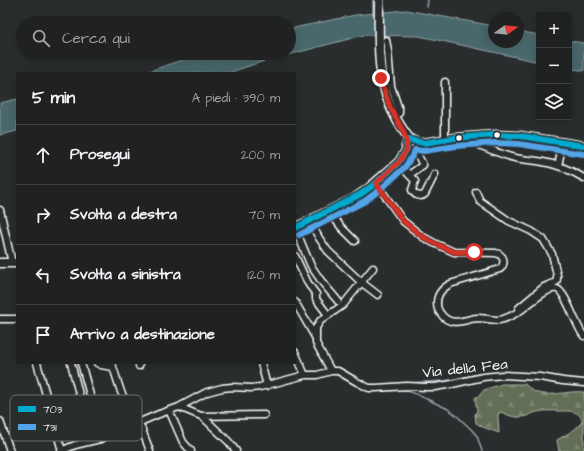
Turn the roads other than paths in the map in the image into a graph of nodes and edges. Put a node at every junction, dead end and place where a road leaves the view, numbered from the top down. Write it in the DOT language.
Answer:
graph roads {
  1 [pos="379,3"];
  2 [pos="386,40"];
  3 [pos="445,82"];
  4 [pos="395,116"];
  5 [pos="481,136"];
  6 [pos="455,138"];
  7 [pos="442,140"];
  8 [pos="563,142"];
  9 [pos="478,145"];
  10 [pos="411,146"];
  11 [pos="584,146"];
  12 [pos="491,150"];
  13 [pos="398,162"];
  14 [pos="558,166"];
  15 [pos="435,174"];
  16 [pos="409,175"];
  17 [pos="584,178"];
  18 [pos="376,183"];
  19 [pos="476,192"];
  20 [pos="0,210"];
  21 [pos="329,211"];
  22 [pos="310,221"];
  23 [pos="296,228"];
  24 [pos="296,230"];
  25 [pos="355,241"];
  26 [pos="296,258"];
  27 [pos="0,263"];
  28 [pos="14,263"];
  29 [pos="373,268"];
  30 [pos="361,282"];
  31 [pos="325,286"];
  32 [pos="316,294"];
  33 [pos="378,295"];
  34 [pos="338,300"];
  35 [pos="296,304"];
  36 [pos="520,311"];
  37 [pos="328,315"];
  38 [pos="0,319"];
  39 [pos="16,319"];
  40 [pos="584,336"];
  41 [pos="316,338"];
  42 [pos="296,354"];
  43 [pos="37,364"];
  44 [pos="71,364"];
  45 [pos="81,364"];
  46 [pos="100,364"];
  47 [pos="261,364"];
  48 [pos="112,365"];
  49 [pos="330,371"];
  50 [pos="305,375"];
  51 [pos="584,383"];
  52 [pos="267,386"];
  53 [pos="46,395"];
  54 [pos="79,395"];
  55 [pos="90,395"];
  56 [pos="123,395"];
  57 [pos="179,407"];
  58 [pos="169,410"];
  59 [pos="264,415"];
  60 [pos="201,416"];
  61 [pos="0,421"];
  62 [pos="142,421"];
  63 [pos="142,430"];
  64 [pos="58,441"];
  65 [pos="91,441"];
  66 [pos="10,451"];
  67 [pos="61,451"];
  68 [pos="150,451"];
  69 [pos="191,451"];
  70 [pos="236,451"];
  1 -- 4 [label="main road"];
  2 -- 4 [label="street"];
  3 -- 7 [label="street"];
  4 -- 10 [label="main road"];
  5 -- 6 [label="main road"];
  5 -- 8 [label="main road"];
  5 -- 9 [label="street"];
  5 -- 12 [label="street"];
  6 -- 7 [label="main road"];
  6 -- 9 [label="street"];
  7 -- 10 [label="main road"];
  8 -- 11 [label="main road"];
  8 -- 14 [label="street"];
  9 -- 12 [label="street"];
  10 -- 13 [label="main road"];
  10 -- 16 [label="street"];
  12 -- 14 [label="street"];
  13 -- 16 [label="street"];
  13 -- 18 [label="main road"];
  14 -- 17 [label="street"];
  15 -- 16 [label="street"];
  18 -- 21 [label="main road"];
  18 -- 36 [label="street"];
  19 -- 36 [label="street"];
  20 -- 28 [label="street"];
  21 -- 22 [label="main road"];
  21 -- 25 [label="street"];
  22 -- 23 [label="main road"];
  22 -- 30 [label="street"];
  24 -- 31 [label="street"];
  26 -- 32 [label="street"];
  27 -- 28 [label="main road"];
  29 -- 30 [label="street"];
  30 -- 33 [label="street"];
  30 -- 37 [label="street"];
  31 -- 32 [label="street"];
  31 -- 34 [label="street"];
  32 -- 37 [label="street"];
  35 -- 41 [label="street"];
  36 -- 40 [label="street"];
  37 -- 41 [label="street"];
  38 -- 39 [label="street"];
  41 -- 49 [label="street"];
  42 -- 50 [label="street"];
  43 -- 53 [label="street"];
  44 -- 54 [label="street"];
  45 -- 55 [label="street"];
  46 -- 48 [label="street"];
  47 -- 52 [label="street"];
  48 -- 56 [label="street"];
  49 -- 50 [label="street, Via della Fea"];
  49 -- 51 [label="street, Via della Fea"];
  50 -- 52 [label="street, Via della Fea"];
  52 -- 57 [label="street, Via della Fea"];
  57 -- 58 [label="street, Via della Fea"];
  57 -- 60 [label="street"];
  58 -- 62 [label="street, Via della Fea"];
  58 -- 69 [label="street"];
  59 -- 60 [label="street"];
  60 -- 70 [label="street"];
  61 -- 66 [label="street"];
  63 -- 68 [label="street"];
  64 -- 67 [label="street"];
  65 -- 67 [label="street, Via della Fea"];
}
